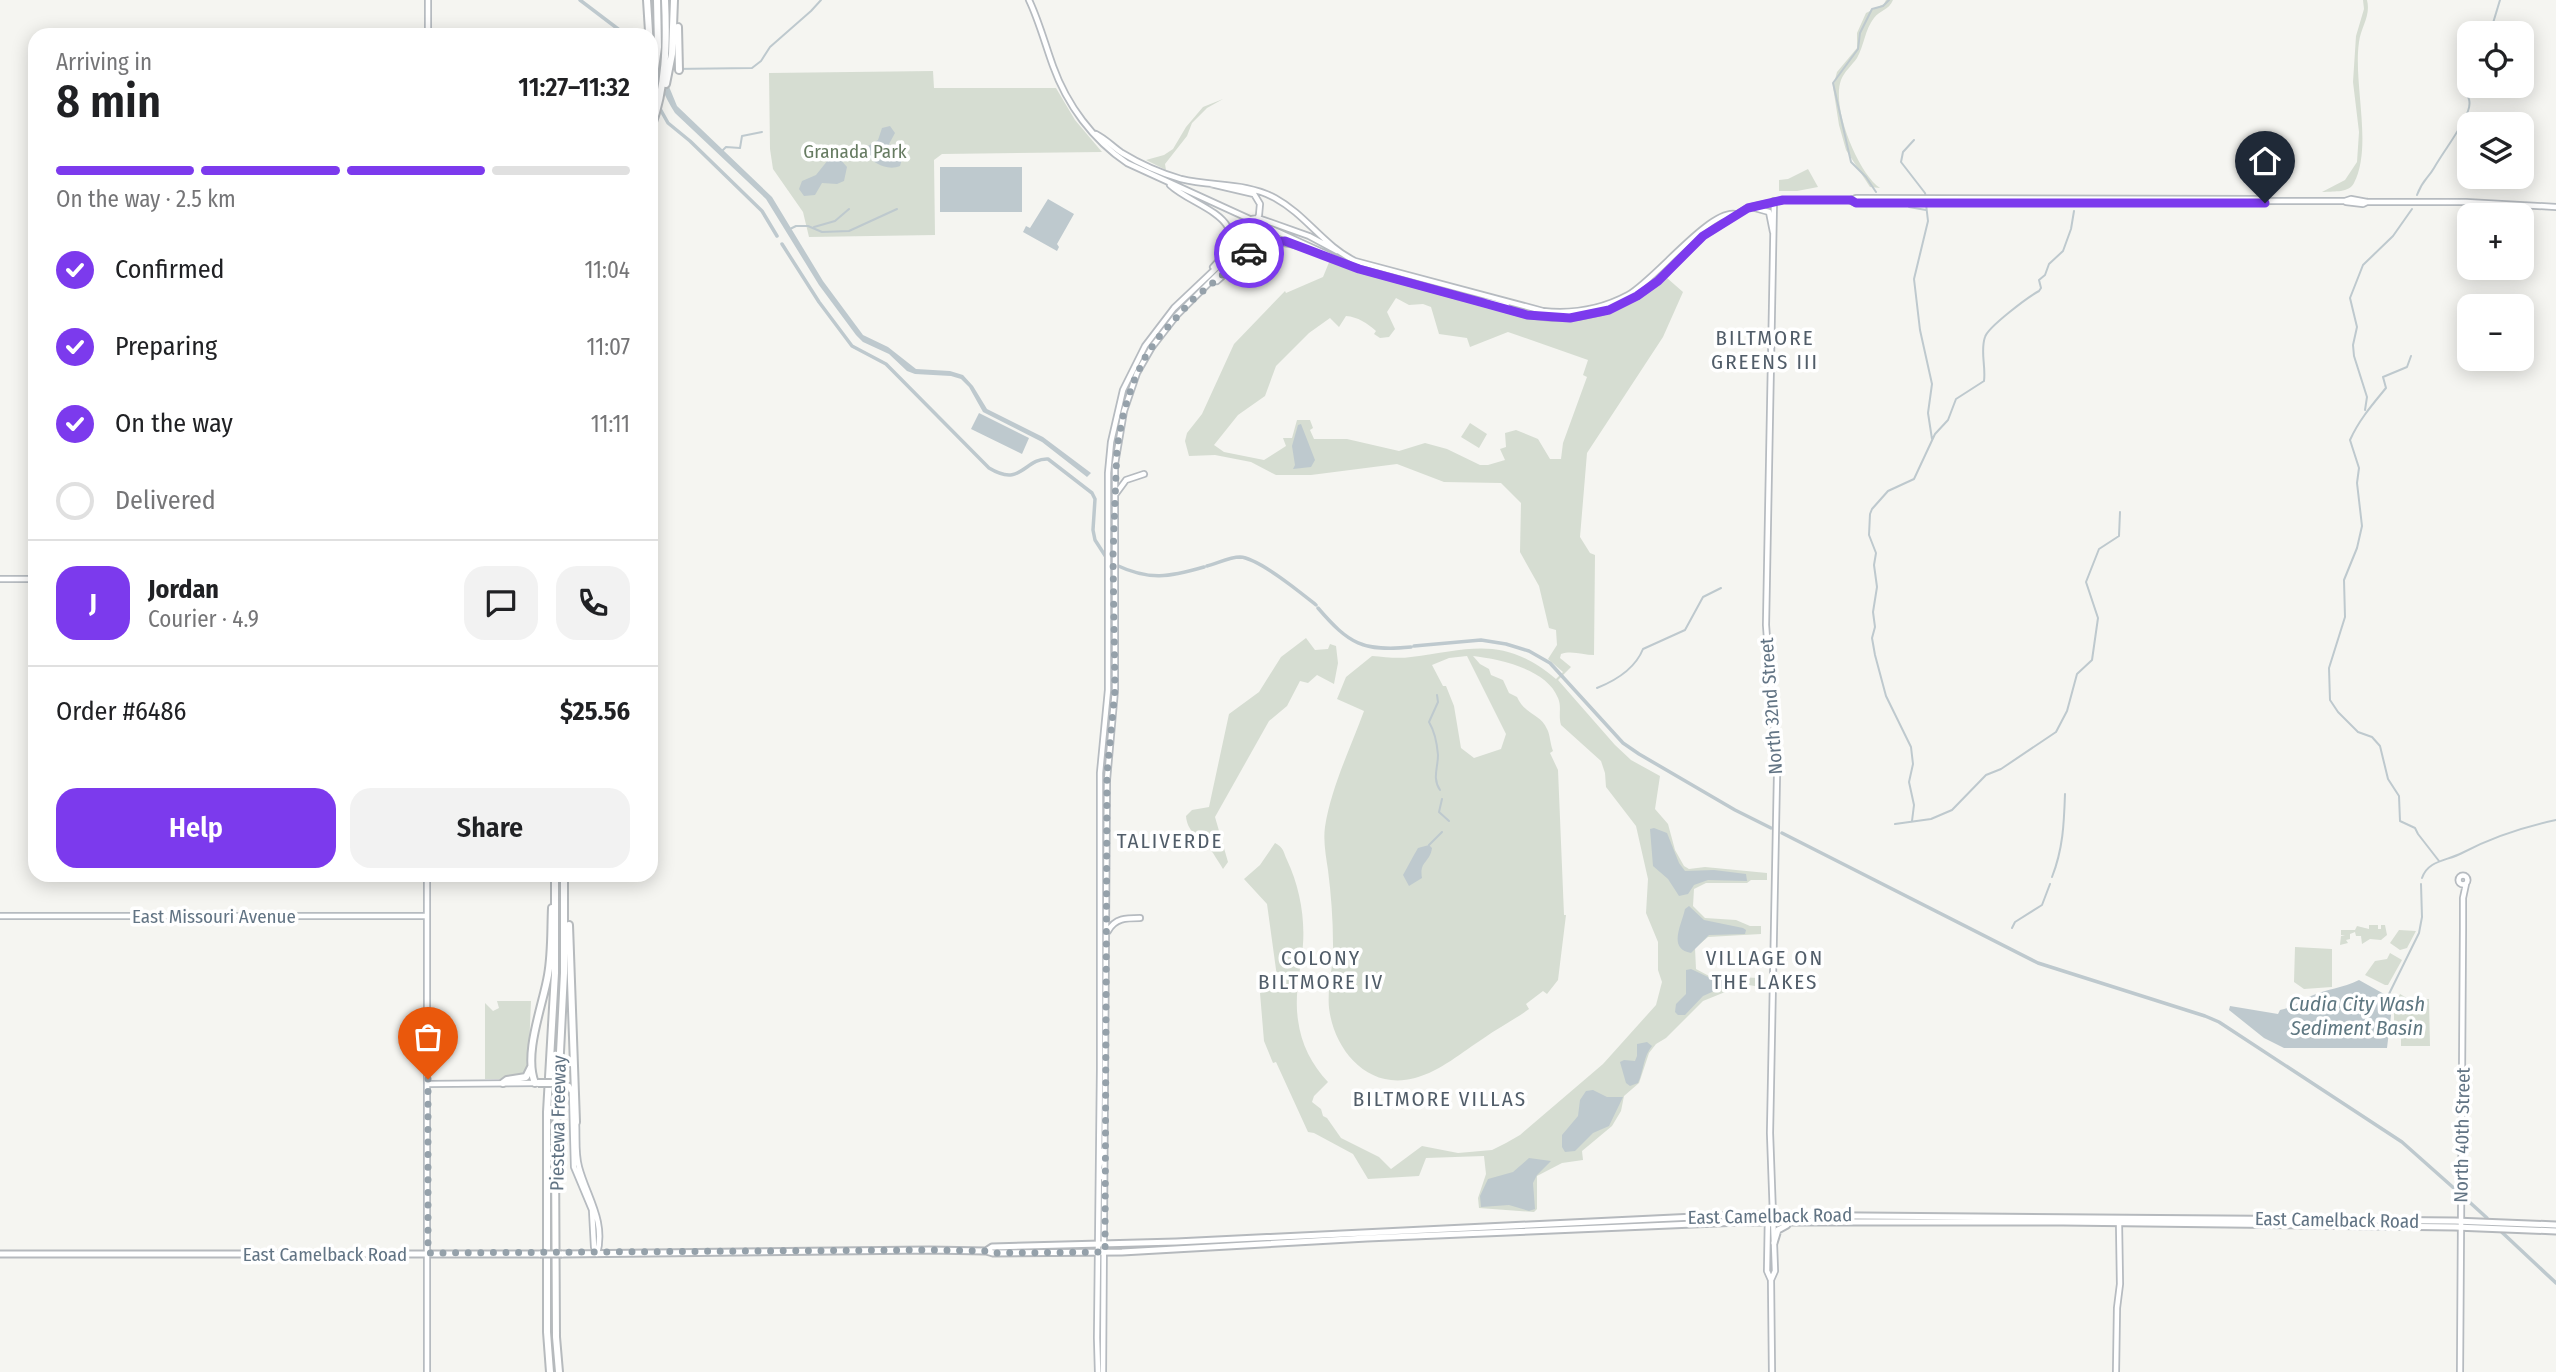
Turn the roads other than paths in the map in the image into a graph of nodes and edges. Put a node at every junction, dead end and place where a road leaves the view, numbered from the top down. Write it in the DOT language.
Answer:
graph roads {
  1 [pos="428,0"];
  2 [pos="648,0"];
  3 [pos="657,0"];
  4 [pos="665,0"];
  5 [pos="676,0"];
  6 [pos="1029,0"];
  7 [pos="428,28"];
  8 [pos="650,28"];
  9 [pos="658,28"];
  10 [pos="668,60"];
  11 [pos="679,70"];
  12 [pos="658,106"];
  13 [pos="1095,134"];
  14 [pos="1167,183"];
  15 [pos="1211,184"];
  16 [pos="1774,201"];
  17 [pos="1751,207"];
  18 [pos="2556,207"];
  19 [pos="1736,214"];
  20 [pos="1254,220"];
  21 [pos="1774,235"];
  22 [pos="1337,251"];
  23 [pos="1333,258"];
  24 [pos="1206,278"];
  25 [pos="1422,286"];
  26 [pos="1202,291"];
  27 [pos="1481,296"];
  28 [pos="1502,305"];
  29 [pos="1511,307"];
  30 [pos="1163,331"];
  31 [pos="1154,334"];
  32 [pos="1143,361"];
  33 [pos="1144,474"];
  34 [pos="1115,496"];
  35 [pos="1111,554"];
  36 [pos="1111,566"];
  37 [pos="0,579"];
  38 [pos="28,579"];
  39 [pos="1100,824"];
  40 [pos="1106,824"];
  41 [pos="427,882"];
  42 [pos="553,882"];
  43 [pos="553,882"];
  44 [pos="564,882"];
  45 [pos="2463,884"];
  46 [pos="564,896"];
  47 [pos="0,916"];
  48 [pos="427,916"];
  49 [pos="1140,918"];
  50 [pos="1106,935"];
  51 [pos="532,1066"];
  52 [pos="576,1073"];
  53 [pos="565,1082"];
  54 [pos="503,1083"];
  55 [pos="537,1083"];
  56 [pos="428,1084"];
  57 [pos="1105,1114"];
  58 [pos="576,1122"];
  59 [pos="1098,1168"];
  60 [pos="1105,1183"];
  61 [pos="1771,1213"];
  62 [pos="1807,1215"];
  63 [pos="1884,1215"];
  64 [pos="1713,1219"];
  65 [pos="2032,1219"];
  66 [pos="2119,1220"];
  67 [pos="1767,1222"];
  68 [pos="1774,1223"];
  69 [pos="1794,1223"];
  70 [pos="1807,1223"];
  71 [pos="1884,1223"];
  72 [pos="2461,1224"];
  73 [pos="2494,1225"];
  74 [pos="2556,1225"];
  75 [pos="2556,1231"];
  76 [pos="1178,1242"];
  77 [pos="1196,1244"];
  78 [pos="1774,1244"];
  79 [pos="1105,1245"];
  80 [pos="1098,1248"];
  81 [pos="1160,1250"];
  82 [pos="1105,1252"];
  83 [pos="428,1253"];
  84 [pos="0,1254"];
  85 [pos="597,1254"];
  86 [pos="1771,1280"];
  87 [pos="1104,1315"];
  88 [pos="1104,1325"];
  89 [pos="1097,1331"];
  90 [pos="1097,1346"];
  91 [pos="427,1372"];
  92 [pos="550,1372"];
  93 [pos="559,1372"];
  94 [pos="1101,1372"];
  95 [pos="1772,1372"];
  96 [pos="2116,1372"];
  97 [pos="2460,1372"];
  1 -- 7 [label="main road"];
  2 -- 8 [label="highway"];
  3 -- 9 [label="highway"];
  4 -- 10 [label="highway"];
  5 -- 10 [label="highway"];
  5 -- 11 [label="highway"];
  6 -- 13 [label="main road"];
  10 -- 12 [label="highway"];
  13 -- 14 [label="main road"];
  13 -- 15 [label="main road"];
  14 -- 20 [label="main road"];
  14 -- 24 [label="main road"];
  15 -- 20 [label="main road"];
  15 -- 22 [label="main road"];
  16 -- 17 [label="main road"];
  16 -- 18 [label="main road"];
  16 -- 21 [label="main road, North 32nd Street"];
  17 -- 19 [label="main road"];
  17 -- 21 [label="main road"];
  19 -- 29 [label="main road"];
  19 -- 29 [label="main road"];
  20 -- 22 [label="main road"];
  20 -- 23 [label="main road"];
  20 -- 24 [label="main road"];
  20 -- 26 [label="main road"];
  21 -- 61 [label="main road, North 32nd Street"];
  22 -- 27 [label="main road"];
  23 -- 25 [label="main road"];
  23 -- 26 [label="main road"];
  24 -- 31 [label="main road"];
  25 -- 27 [label="main road"];
  25 -- 28 [label="main road"];
  26 -- 30 [label="main road"];
  27 -- 28 [label="main road"];
  28 -- 29 [label="main road"];
  30 -- 31 [label="main road"];
  30 -- 32 [label="main road"];
  31 -- 32 [label="main road"];
  31 -- 35 [label="main road"];
  32 -- 34 [label="main road"];
  33 -- 34 [label="main road"];
  34 -- 35 [label="main road"];
  35 -- 36 [label="main road"];
  36 -- 39 [label="main road"];
  36 -- 40 [label="main road"];
  37 -- 38 [label="main road"];
  39 -- 40 [label="main road"];
  39 -- 59 [label="main road"];
  40 -- 50 [label="main road"];
  41 -- 48 [label="main road"];
  42 -- 51 [label="highway"];
  43 -- 92 [label="highway, Piestewa Freeway"];
  44 -- 46 [label="highway, Piestewa Freeway"];
  45 -- 72 [label="main road, North 40th Street"];
  46 -- 52 [label="highway"];
  46 -- 93 [label="highway, Piestewa Freeway"];
  47 -- 48 [label="main road, East Missouri Avenue"];
  48 -- 56 [label="main road"];
  49 -- 50 [label="main road"];
  50 -- 57 [label="main road"];
  51 -- 54 [label="highway"];
  51 -- 55 [label="highway"];
  52 -- 53 [label="highway"];
  52 -- 58 [label="highway"];
  53 -- 55 [label="highway, bridge"];
  53 -- 58 [label="main road"];
  53 -- 85 [label="main road"];
  54 -- 55 [label="main road"];
  54 -- 56 [label="main road"];
  56 -- 83 [label="main road"];
  57 -- 59 [label="main road"];
  57 -- 60 [label="main road"];
  58 -- 85 [label="main road"];
  59 -- 60 [label="main road"];
  59 -- 80 [label="main road"];
  60 -- 79 [label="main road"];
  61 -- 62 [label="main road, East Camelback Road"];
  61 -- 64 [label="main road, East Camelback Road"];
  61 -- 67 [label="main road, North 32nd Street"];
  61 -- 68 [label="main road, North 32nd Street"];
  62 -- 63 [label="main road, East Camelback Road"];
  62 -- 70 [label="main road"];
  63 -- 65 [label="main road, East Camelback Road"];
  63 -- 71 [label="main road"];
  64 -- 67 [label="main road, East Camelback Road"];
  64 -- 77 [label="main road, East Camelback Road"];
  65 -- 66 [label="main road, East Camelback Road"];
  65 -- 71 [label="main road, East Camelback Road"];
  66 -- 72 [label="main road, East Camelback Road"];
  66 -- 96 [label="main road"];
  67 -- 68 [label="main road, East Camelback Road"];
  67 -- 86 [label="main road, North 32nd Street"];
  68 -- 69 [label="main road, East Camelback Road"];
  68 -- 78 [label="main road, North 32nd Street"];
  69 -- 70 [label="main road, East Camelback Road"];
  69 -- 78 [label="main road"];
  70 -- 71 [label="main road, East Camelback Road"];
  72 -- 73 [label="main road, East Camelback Road"];
  72 -- 73 [label="main road, East Camelback Road"];
  72 -- 97 [label="main road, North 40th Street"];
  73 -- 74 [label="main road, East Camelback Road"];
  73 -- 75 [label="main road, East Camelback Road"];
  76 -- 77 [label="main road, East Camelback Road"];
  76 -- 79 [label="main road, East Camelback Road"];
  76 -- 81 [label="main road"];
  77 -- 81 [label="main road, East Camelback Road"];
  78 -- 86 [label="main road, North 32nd Street"];
  79 -- 80 [label="main road, East Camelback Road"];
  79 -- 82 [label="main road"];
  80 -- 82 [label="main road, East Camelback Road"];
  80 -- 85 [label="main road, East Camelback Road"];
  80 -- 89 [label="main road"];
  81 -- 82 [label="main road, East Camelback Road"];
  82 -- 87 [label="main road"];
  83 -- 84 [label="main road, East Camelback Road"];
  83 -- 85 [label="main road, East Camelback Road, bridge"];
  83 -- 91 [label="main road"];
  86 -- 95 [label="main road, North 32nd Street"];
  87 -- 88 [label="main road"];
  87 -- 89 [label="main road"];
  88 -- 90 [label="main road"];
  88 -- 94 [label="main road"];
  89 -- 90 [label="main road"];
  90 -- 94 [label="main road"];
}
